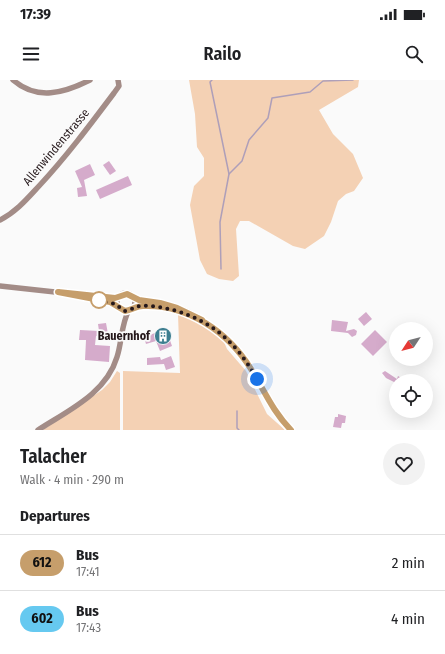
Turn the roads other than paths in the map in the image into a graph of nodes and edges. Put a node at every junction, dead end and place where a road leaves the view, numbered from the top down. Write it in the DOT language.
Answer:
graph roads {
  1 [pos="13,80"];
  2 [pos="90,80"];
  3 [pos="118,80"];
  4 [pos="0,220"];
  5 [pos="0,286"];
  6 [pos="58,292"];
  7 [pos="119,297"];
  8 [pos="133,298"];
  9 [pos="119,307"];
  10 [pos="131,309"];
  11 [pos="209,324"];
  12 [pos="122,334"];
  13 [pos="38,430"];
  14 [pos="291,430"];
  1 -- 2 [label="main road"];
  3 -- 4 [label="main road, Allenwindenstrasse"];
  5 -- 6 [label="main road"];
  6 -- 7 [label="main road"];
  6 -- 9 [label="main road"];
  7 -- 8 [label="main road"];
  7 -- 9 [label="main road"];
  8 -- 10 [label="main road"];
  8 -- 11 [label="main road"];
  9 -- 10 [label="main road"];
  9 -- 12 [label="main road"];
  10 -- 11 [label="main road"];
  10 -- 12 [label="main road"];
  11 -- 14 [label="main road"];
  12 -- 13 [label="main road"];
}
